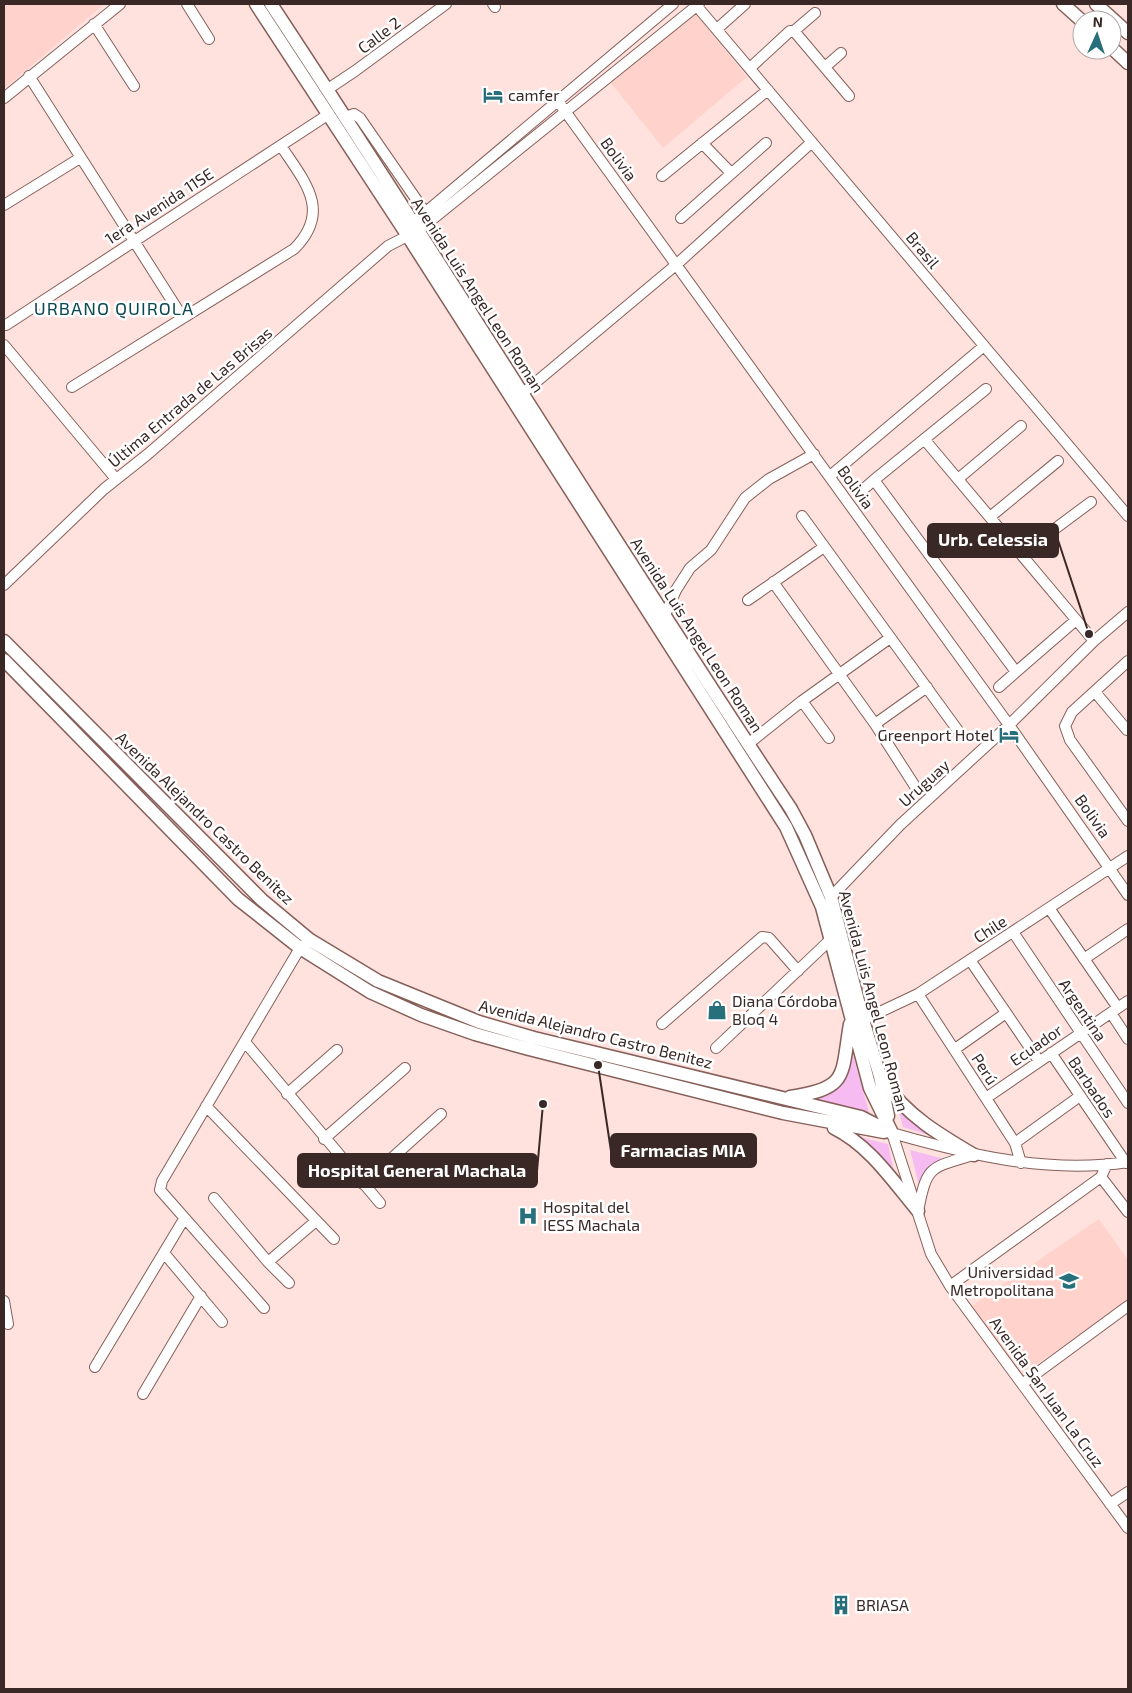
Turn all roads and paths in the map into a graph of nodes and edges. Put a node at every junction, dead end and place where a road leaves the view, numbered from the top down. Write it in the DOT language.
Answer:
graph roads {
  1 [pos="120,4"];
  2 [pos="187,4"];
  3 [pos="256,4"];
  4 [pos="271,4"];
  5 [pos="446,4"];
  6 [pos="673,4"];
  7 [pos="697,4"];
  8 [pos="745,4"];
  9 [pos="1096,4"];
  10 [pos="815,13"];
  11 [pos="94,24"];
  12 [pos="717,29"];
  13 [pos="794,31"];
  14 [pos="1128,33"];
  15 [pos="209,38"];
  16 [pos="841,53"];
  17 [pos="825,67"];
  18 [pos="750,68"];
  19 [pos="29,76"];
  20 [pos="134,86"];
  21 [pos="328,89"];
  22 [pos="768,90"];
  23 [pos="849,96"];
  24 [pos="4,98"];
  25 [pos="557,100"];
  26 [pos="566,111"];
  27 [pos="329,114"];
  28 [pos="345,117"];
  29 [pos="812,142"];
  30 [pos="702,143"];
  31 [pos="766,143"];
  32 [pos="281,146"];
  33 [pos="80,158"];
  34 [pos="732,173"];
  35 [pos="662,176"];
  36 [pos="4,206"];
  37 [pos="424,212"];
  38 [pos="681,218"];
  39 [pos="409,232"];
  40 [pos="133,240"];
  41 [pos="677,264"];
  42 [pos="183,318"];
  43 [pos="6,325"];
  44 [pos="4,346"];
  45 [pos="984,346"];
  46 [pos="72,387"];
  47 [pos="986,389"];
  48 [pos="522,393"];
  49 [pos="1021,426"];
  50 [pos="924,439"];
  51 [pos="814,454"];
  52 [pos="1058,462"];
  53 [pos="830,476"];
  54 [pos="116,479"];
  55 [pos="958,479"];
  56 [pos="874,480"];
  57 [pos="859,493"];
  58 [pos="1091,502"];
  59 [pos="802,516"];
  60 [pos="1128,516"];
  61 [pos="990,517"];
  62 [pos="824,547"];
  63 [pos="1021,554"];
  64 [pos="618,563"];
  65 [pos="773,582"];
  66 [pos="4,585"];
  67 [pos="655,600"];
  68 [pos="748,600"];
  69 [pos="1128,612"];
  70 [pos="660,618"];
  71 [pos="1076,620"];
  72 [pos="890,638"];
  73 [pos="667,640"];
  74 [pos="4,641"];
  75 [pos="1094,641"];
  76 [pos="4,660"];
  77 [pos="1128,661"];
  78 [pos="697,663"];
  79 [pos="1016,672"];
  80 [pos="840,675"];
  81 [pos="927,687"];
  82 [pos="999,687"];
  83 [pos="1095,692"];
  84 [pos="802,701"];
  85 [pos="875,724"];
  86 [pos="1010,725"];
  87 [pos="1126,730"];
  88 [pos="959,732"];
  89 [pos="829,738"];
  90 [pos="748,744"];
  91 [pos="918,791"];
  92 [pos="1128,821"];
  93 [pos="1128,856"];
  94 [pos="1110,868"];
  95 [pos="1128,895"];
  96 [pos="831,897"];
  97 [pos="1049,908"];
  98 [pos="1128,929"];
  99 [pos="1013,932"];
  100 [pos="310,940"];
  101 [pos="830,940"];
  102 [pos="300,948"];
  103 [pos="1084,959"];
  104 [pos="970,960"];
  105 [pos="798,971"];
  106 [pos="918,994"];
  107 [pos="1128,1001"];
  108 [pos="1115,1010"];
  109 [pos="1006,1012"];
  110 [pos="857,1021"];
  111 [pos="662,1024"];
  112 [pos="1080,1033"];
  113 [pos="1128,1039"];
  114 [pos="245,1042"];
  115 [pos="716,1048"];
  116 [pos="337,1050"];
  117 [pos="955,1050"];
  118 [pos="1051,1053"];
  119 [pos="1039,1061"];
  120 [pos="405,1068"];
  121 [pos="880,1076"];
  122 [pos="1125,1091"];
  123 [pos="286,1094"];
  124 [pos="1080,1096"];
  125 [pos="784,1098"];
  126 [pos="986,1098"];
  127 [pos="1128,1103"];
  128 [pos="206,1106"];
  129 [pos="442,1114"];
  130 [pos="822,1122"];
  131 [pos="892,1133"];
  132 [pos="324,1139"];
  133 [pos="1014,1143"];
  134 [pos="974,1155"];
  135 [pos="1021,1163"];
  136 [pos="1127,1163"];
  137 [pos="1107,1164"];
  138 [pos="1101,1177"];
  139 [pos="362,1184"];
  140 [pos="214,1198"];
  141 [pos="380,1202"];
  142 [pos="918,1211"];
  143 [pos="1128,1212"];
  144 [pos="184,1219"];
  145 [pos="316,1221"];
  146 [pos="334,1239"];
  147 [pos="164,1253"];
  148 [pos="268,1262"];
  149 [pos="289,1283"];
  150 [pos="950,1286"];
  151 [pos="201,1296"];
  152 [pos="4,1301"];
  153 [pos="1128,1306"];
  154 [pos="264,1308"];
  155 [pos="222,1322"];
  156 [pos="8,1324"];
  157 [pos="95,1367"];
  158 [pos="1022,1384"];
  159 [pos="143,1394"];
  160 [pos="1128,1492"];
  161 [pos="1110,1504"];
  162 [pos="1128,1528"];
  1 -- 11 [label="street"];
  2 -- 15 [label="street"];
  3 -- 27 [label="main road, Avenida Luis Angel Leon Roman"];
  4 -- 21 [label="main road, Avenida Luis Angel Leon Roman"];
  5 -- 21 [label="street, Calle 2"];
  6 -- 25 [label="street, Última Entrada de Las Brisas"];
  7 -- 12 [label="street, Brasil"];
  7 -- 26 [label="street, Última Entrada de Las Brisas"];
  8 -- 12 [label="street"];
  9 -- 14 [label="main road"];
  10 -- 13 [label="street"];
  11 -- 19 [label="street"];
  11 -- 20 [label="street"];
  12 -- 18 [label="street, Brasil"];
  13 -- 17 [label="street"];
  13 -- 18 [label="street"];
  16 -- 17 [label="street"];
  17 -- 23 [label="street"];
  18 -- 22 [label="street, Brasil"];
  19 -- 24 [label="street"];
  19 -- 33 [label="street"];
  21 -- 28 [label="main road, Avenida Luis Angel Leon Roman"];
  22 -- 29 [label="street, Brasil"];
  22 -- 30 [label="street"];
  25 -- 26 [label="street, Bolivia"];
  25 -- 37 [label="street, Última Entrada de Las Brisas"];
  26 -- 39 [label="street, Última Entrada de Las Brisas"];
  26 -- 41 [label="street, Bolivia"];
  27 -- 32 [label="street, 1era Avenida 11SE"];
  27 -- 39 [label="main road, Avenida Luis Angel Leon Roman"];
  28 -- 37 [label="street"];
  28 -- 39 [label="main road, Avenida Luis Angel Leon Roman"];
  29 -- 41 [label="street"];
  29 -- 45 [label="street, Brasil"];
  30 -- 34 [label="street"];
  30 -- 35 [label="street"];
  31 -- 34 [label="street"];
  32 -- 40 [label="street, 1era Avenida 11SE"];
  32 -- 42 [label="street"];
  33 -- 36 [label="street"];
  33 -- 40 [label="street"];
  34 -- 38 [label="street"];
  37 -- 39 [label="street, Última Entrada de Las Brisas"];
  39 -- 48 [label="main road, Avenida Luis Angel Leon Roman"];
  39 -- 54 [label="street, Última Entrada de Las Brisas"];
  39 -- 64 [label="main road, Avenida Luis Angel Leon Roman"];
  40 -- 42 [label="street"];
  40 -- 43 [label="street, 1era Avenida 11SE"];
  41 -- 48 [label="street"];
  41 -- 51 [label="street, Bolivia"];
  42 -- 46 [label="street"];
  44 -- 54 [label="street"];
  45 -- 53 [label="street"];
  45 -- 60 [label="street, Brasil"];
  47 -- 50 [label="street"];
  48 -- 67 [label="main road, Avenida Luis Angel Leon Roman"];
  49 -- 55 [label="street"];
  50 -- 55 [label="street"];
  50 -- 56 [label="street"];
  51 -- 53 [label="street, Bolivia"];
  51 -- 70 [label="street"];
  52 -- 61 [label="street"];
  53 -- 86 [label="street, Bolivia"];
  54 -- 66 [label="street, Última Entrada de Las Brisas"];
  55 -- 61 [label="street"];
  56 -- 57 [label="street"];
  56 -- 79 [label="street"];
  58 -- 63 [label="street"];
  59 -- 62 [label="street"];
  61 -- 63 [label="street"];
  62 -- 65 [label="street"];
  62 -- 72 [label="street"];
  63 -- 71 [label="street"];
  64 -- 67 [label="main road"];
  64 -- 70 [label="main road, Avenida Luis Angel Leon Roman"];
  65 -- 68 [label="street"];
  65 -- 80 [label="street"];
  67 -- 70 [label="main road, Avenida Luis Angel Leon Roman"];
  69 -- 75 [label="street, Uruguay"];
  70 -- 73 [label="main road, Avenida Luis Angel Leon Roman"];
  70 -- 78 [label="main road, Avenida Luis Angel Leon Roman"];
  71 -- 75 [label="street"];
  71 -- 79 [label="street"];
  72 -- 80 [label="street"];
  72 -- 81 [label="street"];
  73 -- 78 [label="main road"];
  73 -- 101 [label="main road, Avenida Luis Angel Leon Roman"];
  74 -- 100 [label="main road, Avenida Alejandro Castro Benitez"];
  75 -- 86 [label="street, Uruguay"];
  76 -- 102 [label="main road, Avenida Alejandro Castro Benitez"];
  77 -- 83 [label="street"];
  78 -- 90 [label="main road, Avenida Luis Angel Leon Roman"];
  79 -- 82 [label="street"];
  80 -- 84 [label="street"];
  80 -- 85 [label="street"];
  81 -- 85 [label="street"];
  81 -- 88 [label="street"];
  83 -- 87 [label="street"];
  83 -- 92 [label="street"];
  84 -- 89 [label="street"];
  84 -- 90 [label="street"];
  85 -- 91 [label="street"];
  86 -- 94 [label="street, Bolivia"];
  86 -- 96 [label="street, Uruguay"];
  90 -- 96 [label="main road, Avenida Luis Angel Leon Roman"];
  93 -- 94 [label="street, Chile"];
  94 -- 95 [label="street, Bolivia"];
  94 -- 97 [label="street, Chile"];
  96 -- 110 [label="main road, Avenida Luis Angel Leon Roman"];
  97 -- 99 [label="street, Chile"];
  97 -- 103 [label="street"];
  98 -- 103 [label="street"];
  99 -- 104 [label="street, Chile"];
  99 -- 112 [label="street, Argentina"];
  100 -- 102 [label="street"];
  100 -- 125 [label="main road, Avenida Alejandro Castro Benitez"];
  101 -- 105 [label="street"];
  101 -- 110 [label="main road, Avenida Luis Angel Leon Roman"];
  102 -- 114 [label="street"];
  102 -- 130 [label="main road, Avenida Alejandro Castro Benitez"];
  103 -- 108 [label="street"];
  104 -- 106 [label="street, Chile"];
  104 -- 109 [label="street"];
  105 -- 111 [label="street"];
  105 -- 115 [label="street"];
  106 -- 110 [label="street, Chile"];
  106 -- 117 [label="street, Perú"];
  107 -- 108 [label="street, Ecuador"];
  108 -- 112 [label="street, Ecuador"];
  108 -- 113 [label="street"];
  109 -- 117 [label="street"];
  109 -- 119 [label="street"];
  110 -- 121 [label="main road, Avenida Luis Angel Leon Roman"];
  110 -- 125 [label="main road"];
  110 -- 131 [label="main road, Avenida Luis Angel Leon Roman"];
  112 -- 118 [label="street, Ecuador"];
  112 -- 122 [label="street, Argentina"];
  114 -- 123 [label="street"];
  114 -- 128 [label="street"];
  116 -- 123 [label="street"];
  117 -- 126 [label="street, Perú"];
  118 -- 119 [label="street, Ecuador"];
  118 -- 124 [label="street, Barbados"];
  119 -- 126 [label="street, Ecuador"];
  120 -- 132 [label="street"];
  121 -- 131 [label="main road, Avenida Luis Angel Leon Roman"];
  121 -- 134 [label="main road"];
  122 -- 127 [label="street, Argentina"];
  123 -- 132 [label="street"];
  124 -- 133 [label="street"];
  124 -- 136 [label="street, Barbados"];
  125 -- 131 [label="main road, Avenida Alejandro Castro Benitez"];
  126 -- 133 [label="street, Perú"];
  128 -- 144 [label="street"];
  128 -- 145 [label="street"];
  129 -- 139 [label="street"];
  130 -- 131 [label="main road, Avenida Alejandro Castro Benitez"];
  130 -- 142 [label="main road"];
  131 -- 134 [label="street, Avenida Alejandro Castro Benitez"];
  131 -- 142 [label="street, Avenida San Juan La Cruz"];
  132 -- 139 [label="street"];
  133 -- 135 [label="street, Perú"];
  134 -- 135 [label="street, Avenida Alejandro Castro Benitez"];
  134 -- 142 [label="street"];
  135 -- 137 [label="street, Avenida Alejandro Castro Benitez"];
  136 -- 137 [label="street, Avenida Alejandro Castro Benitez"];
  137 -- 138 [label="street"];
  138 -- 143 [label="street"];
  138 -- 150 [label="street"];
  139 -- 141 [label="street"];
  140 -- 148 [label="street"];
  142 -- 150 [label="street, Avenida San Juan La Cruz"];
  144 -- 147 [label="street"];
  144 -- 154 [label="street"];
  145 -- 146 [label="street"];
  145 -- 148 [label="street"];
  147 -- 151 [label="street"];
  147 -- 157 [label="street"];
  148 -- 149 [label="street"];
  150 -- 158 [label="street, Avenida San Juan La Cruz"];
  151 -- 155 [label="street"];
  151 -- 159 [label="street"];
  152 -- 156 [label="street"];
  153 -- 158 [label="street"];
  158 -- 161 [label="street, Avenida San Juan La Cruz"];
  160 -- 161 [label="street"];
  161 -- 162 [label="street, Avenida San Juan La Cruz"];
}
